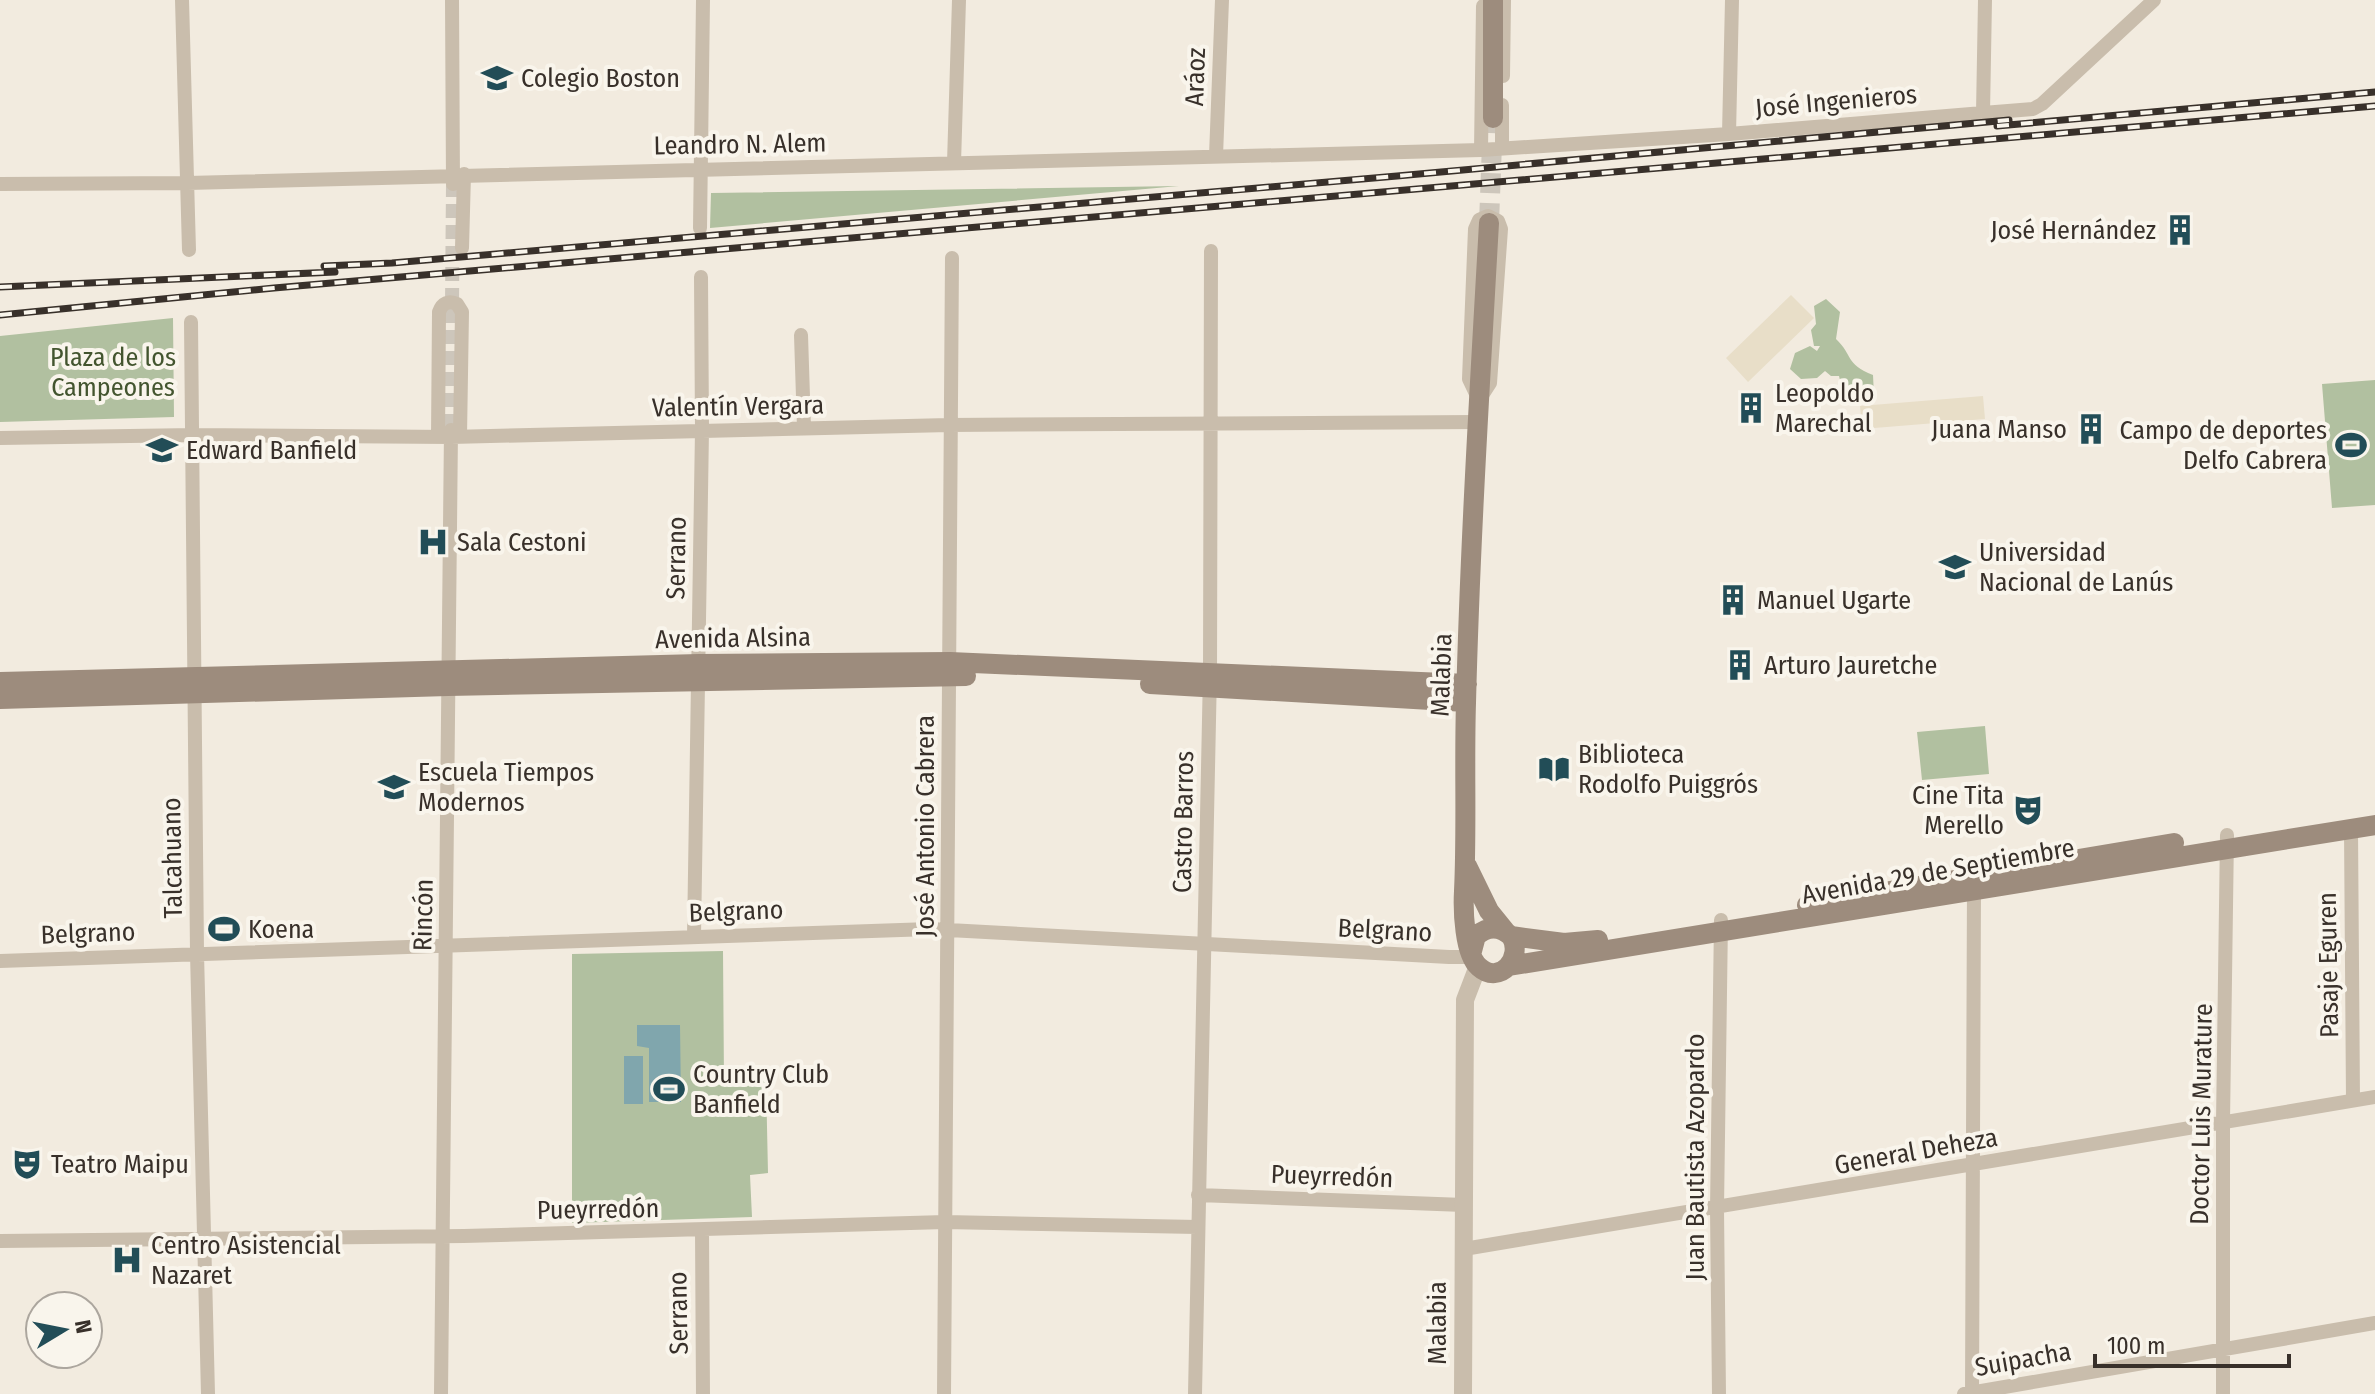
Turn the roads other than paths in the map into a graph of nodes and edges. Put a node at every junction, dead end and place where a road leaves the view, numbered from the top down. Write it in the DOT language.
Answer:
graph roads {
  1 [pos="182,0"];
  2 [pos="452,0"];
  3 [pos="703,0"];
  4 [pos="959,0"];
  5 [pos="1222,0"];
  6 [pos="1483,0"];
  7 [pos="1493,0"];
  8 [pos="1504,0"];
  9 [pos="1732,0"];
  10 [pos="1985,0"];
  11 [pos="2154,0"];
  12 [pos="1983,113"];
  13 [pos="1493,118"];
  14 [pos="1729,134"];
  15 [pos="1502,148"];
  16 [pos="1481,150"];
  17 [pos="1216,156"];
  18 [pos="954,163"];
  19 [pos="700,169"];
  20 [pos="457,178"];
  21 [pos="188,183"];
  22 [pos="0,184"];
  23 [pos="1489,223"];
  24 [pos="700,228"];
  25 [pos="462,248"];
  26 [pos="189,250"];
  27 [pos="1211,251"];
  28 [pos="952,258"];
  29 [pos="701,277"];
  30 [pos="191,322"];
  31 [pos="801,335"];
  32 [pos="1479,400"];
  33 [pos="1478,422"];
  34 [pos="1212,424"];
  35 [pos="949,425"];
  36 [pos="804,428"];
  37 [pos="702,430"];
  38 [pos="450,434"];
  39 [pos="194,435"];
  40 [pos="0,438"];
  41 [pos="950,669"];
  42 [pos="699,672"];
  43 [pos="448,678"];
  44 [pos="1209,680"];
  45 [pos="0,682"];
  46 [pos="194,685"];
  47 [pos="1466,693"];
  48 [pos="0,699"];
  49 [pos="2375,813"];
  50 [pos="2375,825"];
  51 [pos="2351,829"];
  52 [pos="2228,842"];
  53 [pos="1466,862"];
  54 [pos="1974,883"];
  55 [pos="1721,927"];
  56 [pos="949,930"];
  57 [pos="1508,934"];
  58 [pos="694,936"];
  59 [pos="1205,944"];
  60 [pos="446,945"];
  61 [pos="197,953"];
  62 [pos="1474,958"];
  63 [pos="0,961"];
  64 [pos="1509,966"];
  65 [pos="2375,1097"];
  66 [pos="2353,1100"];
  67 [pos="2223,1122"];
  68 [pos="1972,1165"];
  69 [pos="1198,1195"];
  70 [pos="1464,1205"];
  71 [pos="1717,1209"];
  72 [pos="945,1222"];
  73 [pos="1197,1227"];
  74 [pos="702,1231"];
  75 [pos="443,1237"];
  76 [pos="205,1240"];
  77 [pos="0,1241"];
  78 [pos="1464,1249"];
  79 [pos="2375,1323"];
  80 [pos="2224,1347"];
  81 [pos="208,1394"];
  82 [pos="441,1394"];
  83 [pos="703,1394"];
  84 [pos="944,1394"];
  85 [pos="1195,1394"];
  86 [pos="1463,1394"];
  87 [pos="1719,1394"];
  88 [pos="1969,1394"];
  89 [pos="2223,1394"];
  1 -- 21 [label="street"];
  2 -- 20 [label="street"];
  3 -- 19 [label="street"];
  4 -- 18 [label="street"];
  5 -- 17 [label="street, Aráoz"];
  6 -- 16 [label="street"];
  7 -- 13 [label="main road"];
  8 -- 15 [label="street"];
  9 -- 14 [label="street"];
  10 -- 12 [label="street"];
  11 -- 12 [label="street, José Ingenieros"];
  12 -- 14 [label="street, José Ingenieros"];
  14 -- 15 [label="street, José Ingenieros"];
  15 -- 16 [label="street, José Ingenieros"];
  16 -- 17 [label="street, Leandro N. Alem"];
  17 -- 18 [label="street, Leandro N. Alem"];
  18 -- 19 [label="street, Leandro N. Alem"];
  19 -- 20 [label="street, Leandro N. Alem"];
  19 -- 24 [label="street"];
  20 -- 21 [label="street, Leandro N. Alem"];
  20 -- 25 [label="street"];
  21 -- 22 [label="street, Leandro N. Alem"];
  21 -- 26 [label="street"];
  23 -- 32 [label="main road, Malabia"];
  27 -- 34 [label="street, Castro Barros"];
  28 -- 35 [label="street, José Antonio Cabrera"];
  29 -- 37 [label="street, Serrano"];
  30 -- 39 [label="street, Talcahuano"];
  31 -- 36 [label="street"];
  32 -- 32 [label="street, Malabia"];
  32 -- 33 [label="main road, Malabia"];
  33 -- 34 [label="street, Valentín Vergara"];
  33 -- 47 [label="main road, Malabia"];
  34 -- 35 [label="street, Valentín Vergara"];
  34 -- 44 [label="street, Castro Barros"];
  35 -- 36 [label="street, Valentín Vergara"];
  35 -- 41 [label="street, José Antonio Cabrera"];
  36 -- 37 [label="street, Valentín Vergara"];
  37 -- 38 [label="street, Valentín Vergara"];
  37 -- 42 [label="street, Serrano"];
  38 -- 38 [label="street"];
  38 -- 39 [label="street, Valentín Vergara"];
  38 -- 43 [label="street, Rincón"];
  39 -- 40 [label="street, Valentín Vergara"];
  39 -- 46 [label="street, Talcahuano"];
  41 -- 42 [label="main road, Avenida Alsina"];
  41 -- 44 [label="main road, Avenida Alsina"];
  41 -- 56 [label="street, José Antonio Cabrera"];
  42 -- 43 [label="main road, Avenida Alsina"];
  42 -- 58 [label="street, Serrano"];
  43 -- 46 [label="main road, Avenida Alsina"];
  43 -- 60 [label="street, Rincón"];
  44 -- 47 [label="main road, Avenida Alsina"];
  44 -- 59 [label="street, Castro Barros"];
  45 -- 46 [label="main road, Avenida Alsina"];
  46 -- 48 [label="main road, Avenida Alsina"];
  46 -- 61 [label="street, Talcahuano"];
  47 -- 53 [label="main road, Malabia"];
  49 -- 52 [label="main road, Avenida 29 de Septiembre"];
  50 -- 51 [label="main road, Avenida 29 de Septiembre"];
  51 -- 52 [label="main road, Avenida 29 de Septiembre"];
  51 -- 66 [label="street, Pasaje Eguren"];
  52 -- 54 [label="main road, Avenida 29 de Septiembre"];
  52 -- 67 [label="street, Doctor Luis Murature"];
  53 -- 57 [label="main road"];
  53 -- 62 [label="main road, Malabia"];
  54 -- 55 [label="main road, Avenida 29 de Septiembre"];
  54 -- 68 [label="street"];
  55 -- 57 [label="main road, Avenida 29 de Septiembre"];
  55 -- 64 [label="main road, Avenida 29 de Septiembre"];
  55 -- 71 [label="street, Juan Bautista Azopardo"];
  56 -- 58 [label="street, Belgrano"];
  56 -- 59 [label="street, Belgrano"];
  56 -- 72 [label="street, José Antonio Cabrera"];
  57 -- 62 [label="main road"];
  57 -- 64 [label="main road"];
  58 -- 60 [label="street, Belgrano"];
  59 -- 62 [label="street, Belgrano"];
  59 -- 69 [label="street, Castro Barros"];
  60 -- 61 [label="street, Belgrano"];
  60 -- 75 [label="street, Rincón"];
  61 -- 63 [label="street, Belgrano"];
  61 -- 76 [label="street, Talcahuano"];
  62 -- 64 [label="main road"];
  62 -- 70 [label="street, Malabia"];
  65 -- 66 [label="street, General Deheza"];
  66 -- 67 [label="street, General Deheza"];
  67 -- 68 [label="street, General Deheza"];
  67 -- 80 [label="street, Doctor Luis Murature"];
  68 -- 71 [label="street, General Deheza"];
  68 -- 88 [label="street"];
  69 -- 70 [label="street, Pueyrredón"];
  69 -- 73 [label="street, Castro Barros"];
  70 -- 78 [label="street, Malabia"];
  71 -- 78 [label="street, General Deheza"];
  71 -- 87 [label="street, Juan Bautista Azopardo"];
  72 -- 73 [label="street, Pueyrredón"];
  72 -- 74 [label="street, Pueyrredón"];
  72 -- 84 [label="street, José Antonio Cabrera"];
  73 -- 85 [label="street, Castro Barros"];
  74 -- 75 [label="street, Pueyrredón"];
  74 -- 83 [label="street, Serrano"];
  75 -- 76 [label="street, Pueyrredón"];
  75 -- 82 [label="street, Rincón"];
  76 -- 77 [label="street, Pueyrredón"];
  76 -- 81 [label="street, Talcahuano"];
  78 -- 86 [label="street, Malabia"];
  79 -- 80 [label="street, Suipacha"];
  80 -- 88 [label="street, Suipacha"];
  80 -- 89 [label="street, Doctor Luis Murature"];
}
